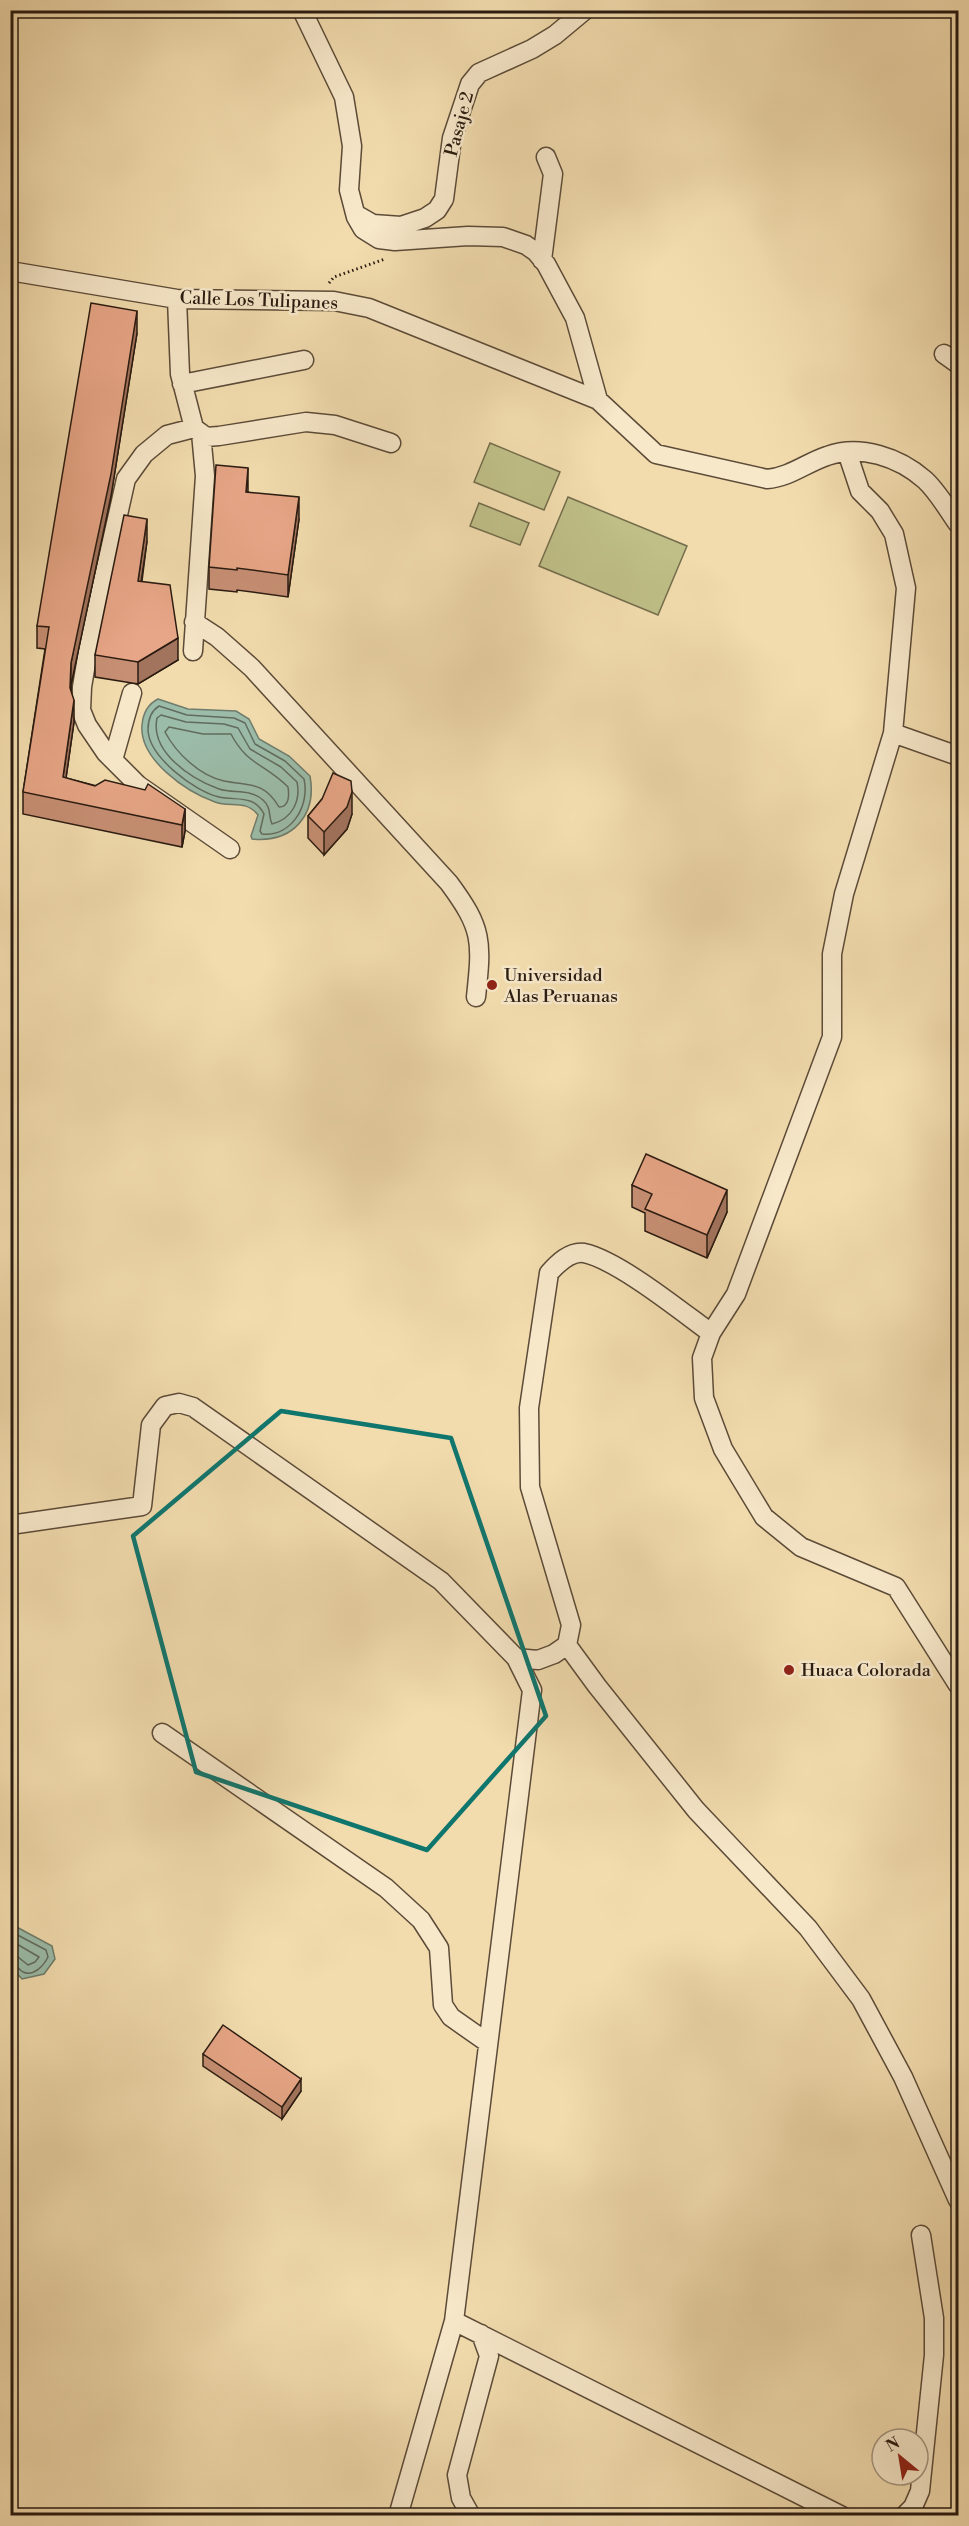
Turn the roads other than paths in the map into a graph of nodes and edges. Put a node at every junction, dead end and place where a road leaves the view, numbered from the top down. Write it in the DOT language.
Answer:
graph roads {
  1 [pos="302,10"];
  2 [pos="585,10"];
  3 [pos="546,157"];
  4 [pos="355,213"];
  5 [pos="542,260"];
  6 [pos="10,271"];
  7 [pos="177,299"];
  8 [pos="304,360"];
  9 [pos="182,384"];
  10 [pos="598,400"];
  11 [pos="197,430"];
  12 [pos="391,443"];
  13 [pos="847,452"];
  14 [pos="958,524"];
  15 [pos="194,622"];
  16 [pos="192,651"];
  17 [pos="132,693"];
  18 [pos="893,733"];
  19 [pos="958,756"];
  20 [pos="114,760"];
  21 [pos="230,849"];
  22 [pos="476,997"];
  23 [pos="711,1333"];
  24 [pos="10,1525"];
  25 [pos="567,1645"];
  26 [pos="516,1658"];
  27 [pos="958,1685"];
  28 [pos="162,1733"];
  29 [pos="488,2043"];
  30 [pos="958,2200"];
  31 [pos="921,2235"];
  32 [pos="454,2321"];
  33 [pos="481,2334"];
  34 [pos="398,2516"];
  35 [pos="471,2516"];
  36 [pos="842,2516"];
  37 [pos="904,2516"];
  1 -- 4 [label="street"];
  2 -- 4 [label="street, Pasaje 2"];
  3 -- 5 [label="street"];
  4 -- 5 [label="street"];
  5 -- 10 [label="street"];
  6 -- 7 [label="street, Calle Los Tulipanes"];
  7 -- 9 [label="street"];
  7 -- 10 [label="street, Calle Los Tulipanes"];
  8 -- 9 [label="street"];
  9 -- 11 [label="street"];
  10 -- 13 [label="street"];
  11 -- 12 [label="street"];
  11 -- 15 [label="street"];
  11 -- 20 [label="street"];
  13 -- 14 [label="street"];
  13 -- 18 [label="street"];
  15 -- 16 [label="street"];
  15 -- 22 [label="street"];
  17 -- 20 [label="street"];
  18 -- 19 [label="street"];
  18 -- 23 [label="street"];
  20 -- 21 [label="street"];
  23 -- 25 [label="street"];
  23 -- 27 [label="street"];
  24 -- 26 [label="street"];
  25 -- 26 [label="street"];
  25 -- 30 [label="street"];
  26 -- 29 [label="street"];
  28 -- 29 [label="street"];
  29 -- 32 [label="street"];
  31 -- 37 [label="street"];
  32 -- 33 [label="street"];
  32 -- 34 [label="street"];
  33 -- 35 [label="street"];
  33 -- 36 [label="street"];
}
